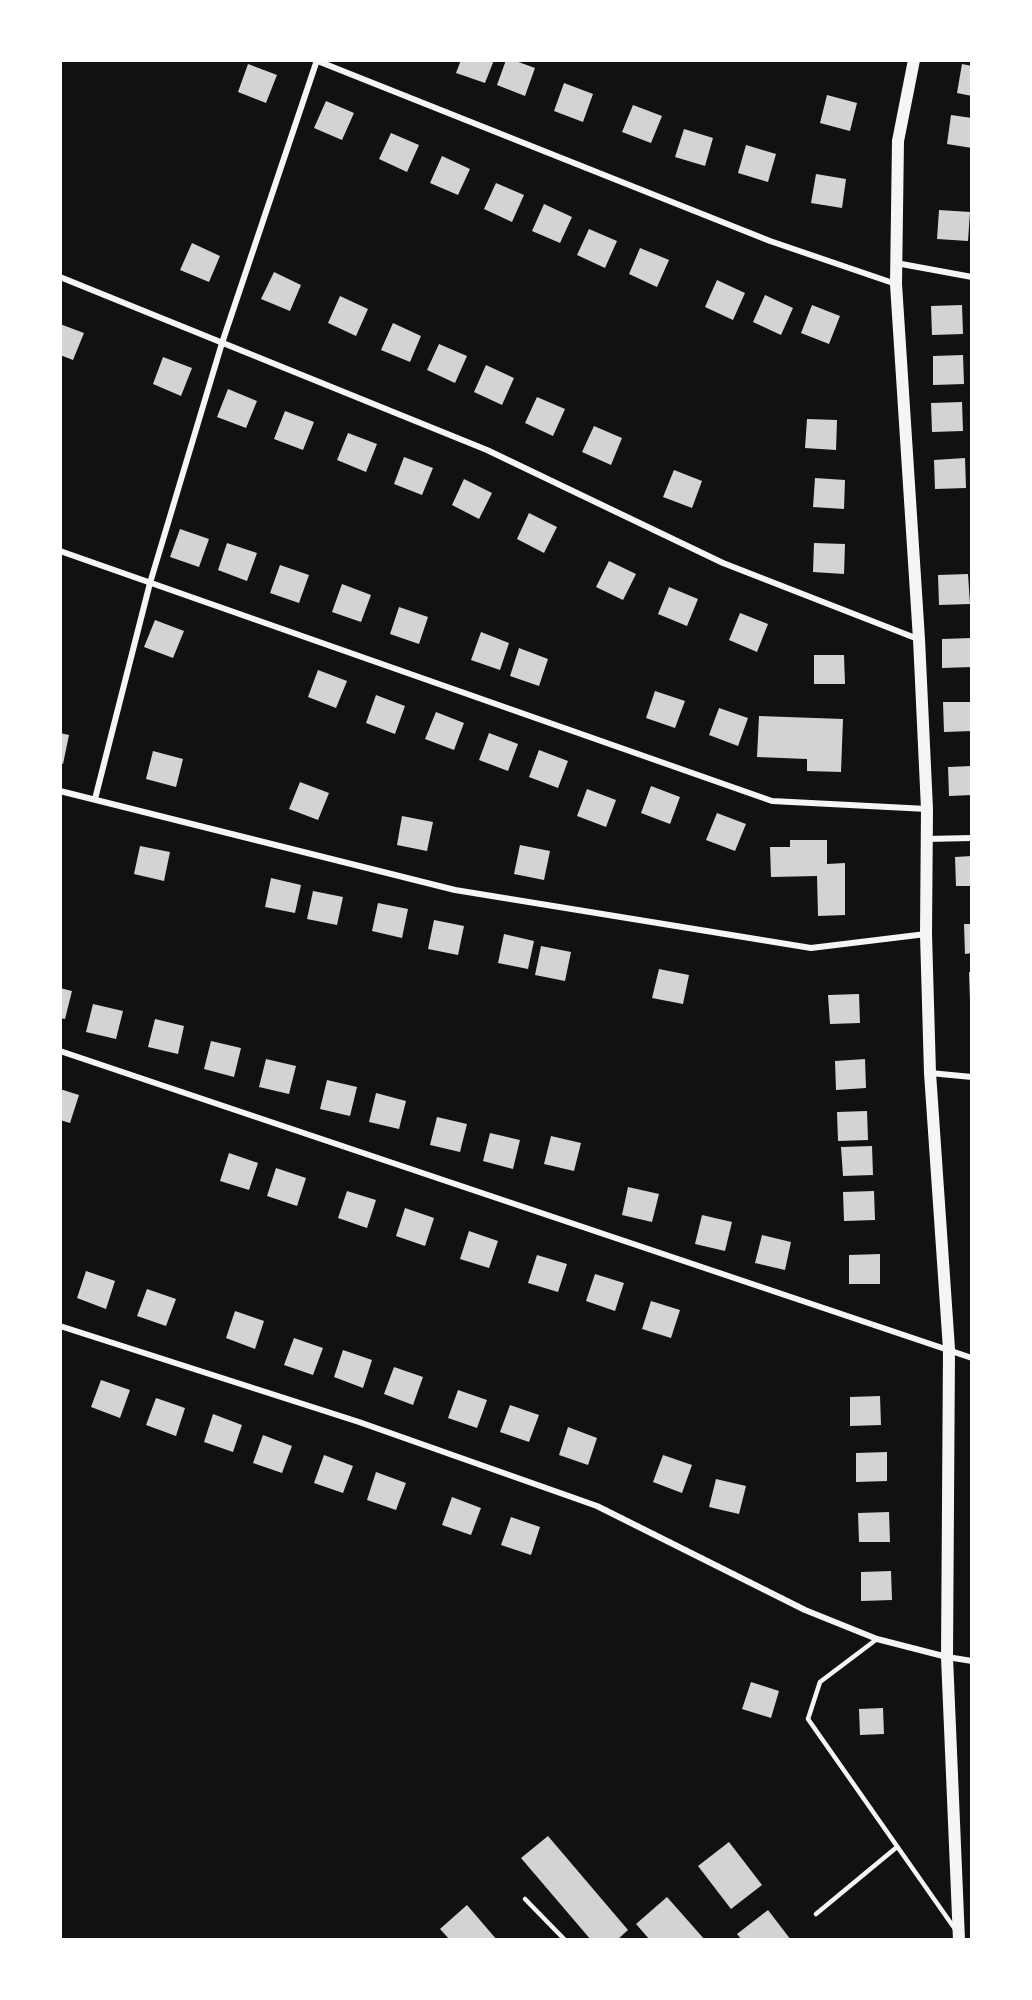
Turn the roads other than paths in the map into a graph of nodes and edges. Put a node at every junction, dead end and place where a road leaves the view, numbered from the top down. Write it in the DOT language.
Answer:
graph roads {
  1 [pos="316,60"];
  2 [pos="914,60"];
  3 [pos="896,263"];
  4 [pos="972,277"];
  5 [pos="60,278"];
  6 [pos="896,284"];
  7 [pos="222,343"];
  8 [pos="60,551"];
  9 [pos="150,583"];
  10 [pos="919,639"];
  11 [pos="60,791"];
  12 [pos="95,799"];
  13 [pos="927,809"];
  14 [pos="972,838"];
  15 [pos="926,839"];
  16 [pos="926,934"];
  17 [pos="60,1051"];
  18 [pos="930,1072"];
  19 [pos="972,1077"];
  20 [pos="60,1326"];
  21 [pos="949,1349"];
  22 [pos="972,1358"];
  23 [pos="877,1639"];
  24 [pos="947,1658"];
  25 [pos="972,1661"];
  26 [pos="897,1847"];
  27 [pos="525,1899"];
  28 [pos="816,1914"];
  29 [pos="960,1939"];
  30 [pos="564,1940"];
  1 -- 6 [label="street"];
  1 -- 7 [label="street"];
  2 -- 3 [label="main road"];
  3 -- 4 [label="street"];
  3 -- 6 [label="main road"];
  5 -- 7 [label="street"];
  6 -- 10 [label="main road"];
  7 -- 9 [label="street"];
  7 -- 10 [label="street"];
  8 -- 9 [label="street"];
  9 -- 12 [label="street"];
  9 -- 13 [label="street"];
  10 -- 13 [label="main road"];
  11 -- 12 [label="street"];
  12 -- 16 [label="street"];
  13 -- 15 [label="main road"];
  14 -- 15 [label="street"];
  15 -- 16 [label="main road"];
  16 -- 18 [label="main road"];
  17 -- 21 [label="street"];
  18 -- 19 [label="street"];
  18 -- 21 [label="main road"];
  20 -- 23 [label="street"];
  21 -- 22 [label="street"];
  21 -- 24 [label="main road"];
  23 -- 24 [label="street"];
  23 -- 26 [label="lane"];
  24 -- 25 [label="street"];
  24 -- 29 [label="main road"];
  26 -- 28 [label="lane"];
  26 -- 29 [label="lane"];
  27 -- 30 [label="lane"];
}
